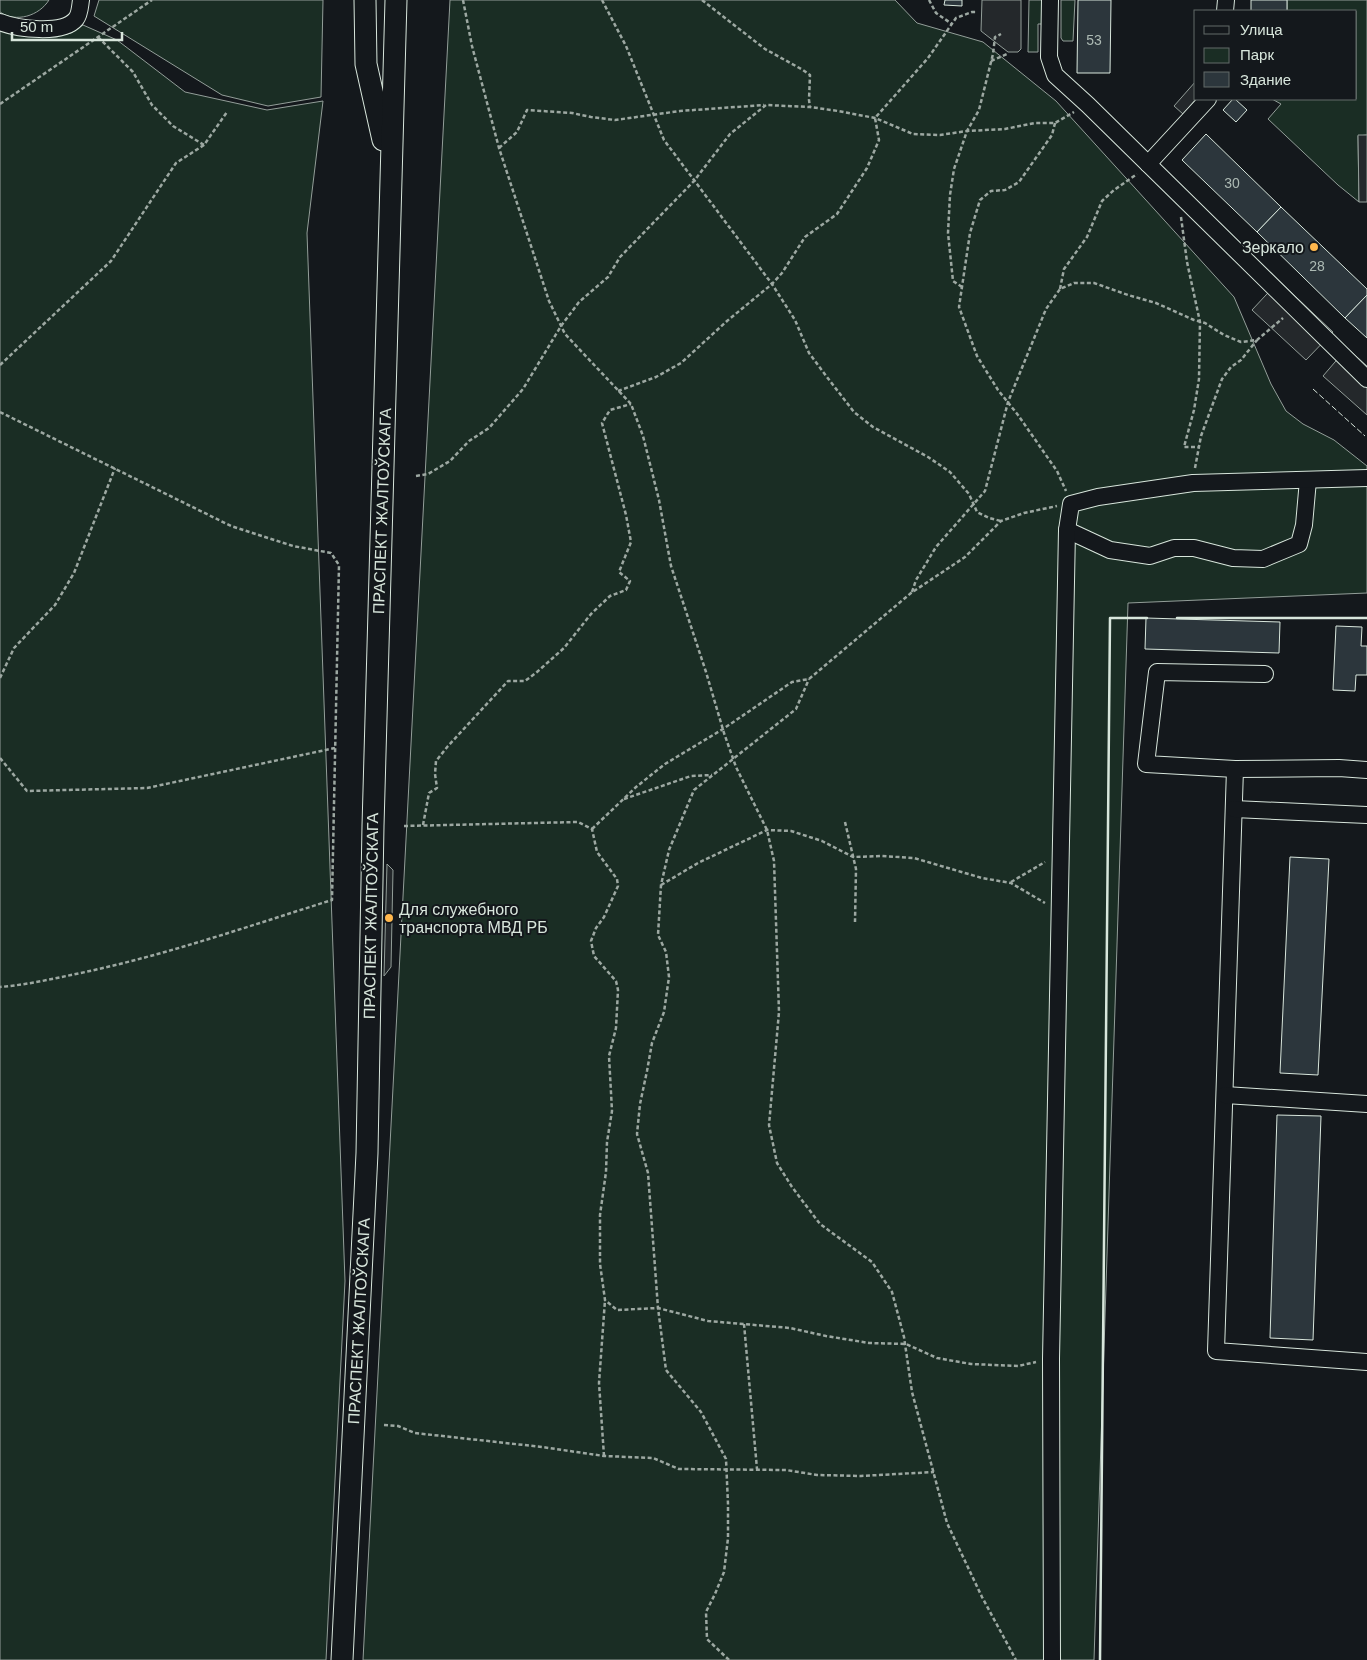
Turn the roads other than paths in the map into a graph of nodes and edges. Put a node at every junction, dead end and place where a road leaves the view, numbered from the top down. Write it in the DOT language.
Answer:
graph roads {
  1 [pos="81,0"];
  2 [pos="365,0"];
  3 [pos="396,0"];
  4 [pos="1050,0"];
  5 [pos="0,22"];
  6 [pos="1207,100"];
  7 [pos="1148,164"];
  8 [pos="390,172"];
  9 [pos="1367,379"];
  10 [pos="1367,478"];
  11 [pos="1308,480"];
  12 [pos="1068,530"];
  13 [pos="1265,674"];
  14 [pos="1235,769"];
  15 [pos="1367,770"];
  16 [pos="1234,809"];
  17 [pos="1367,815"];
  18 [pos="1225,1095"];
  19 [pos="1367,1104"];
  20 [pos="1367,1362"];
  21 [pos="342,1660"];
  22 [pos="1052,1660"];
  1 -- 5 [label="lane"];
  2 -- 8 [label="main road, ПРАСПЕКТ ЖАЛТОЎСКАГА"];
  3 -- 8 [label="main road, ПРАСПЕКТ ЖАЛТОЎСКАГА"];
  4 -- 7 [label="lane"];
  6 -- 7 [label="lane"];
  7 -- 9 [label="lane"];
  8 -- 21 [label="main road, ПРАСПЕКТ ЖАЛТОЎСКАГА"];
  10 -- 11 [label="lane"];
  11 -- 12 [label="lane"];
  11 -- 12 [label="lane"];
  12 -- 22 [label="lane"];
  13 -- 14 [label="lane"];
  14 -- 15 [label="lane"];
  14 -- 16 [label="lane"];
  16 -- 17 [label="lane"];
  16 -- 18 [label="lane"];
  18 -- 19 [label="lane"];
  18 -- 20 [label="lane"];
}
